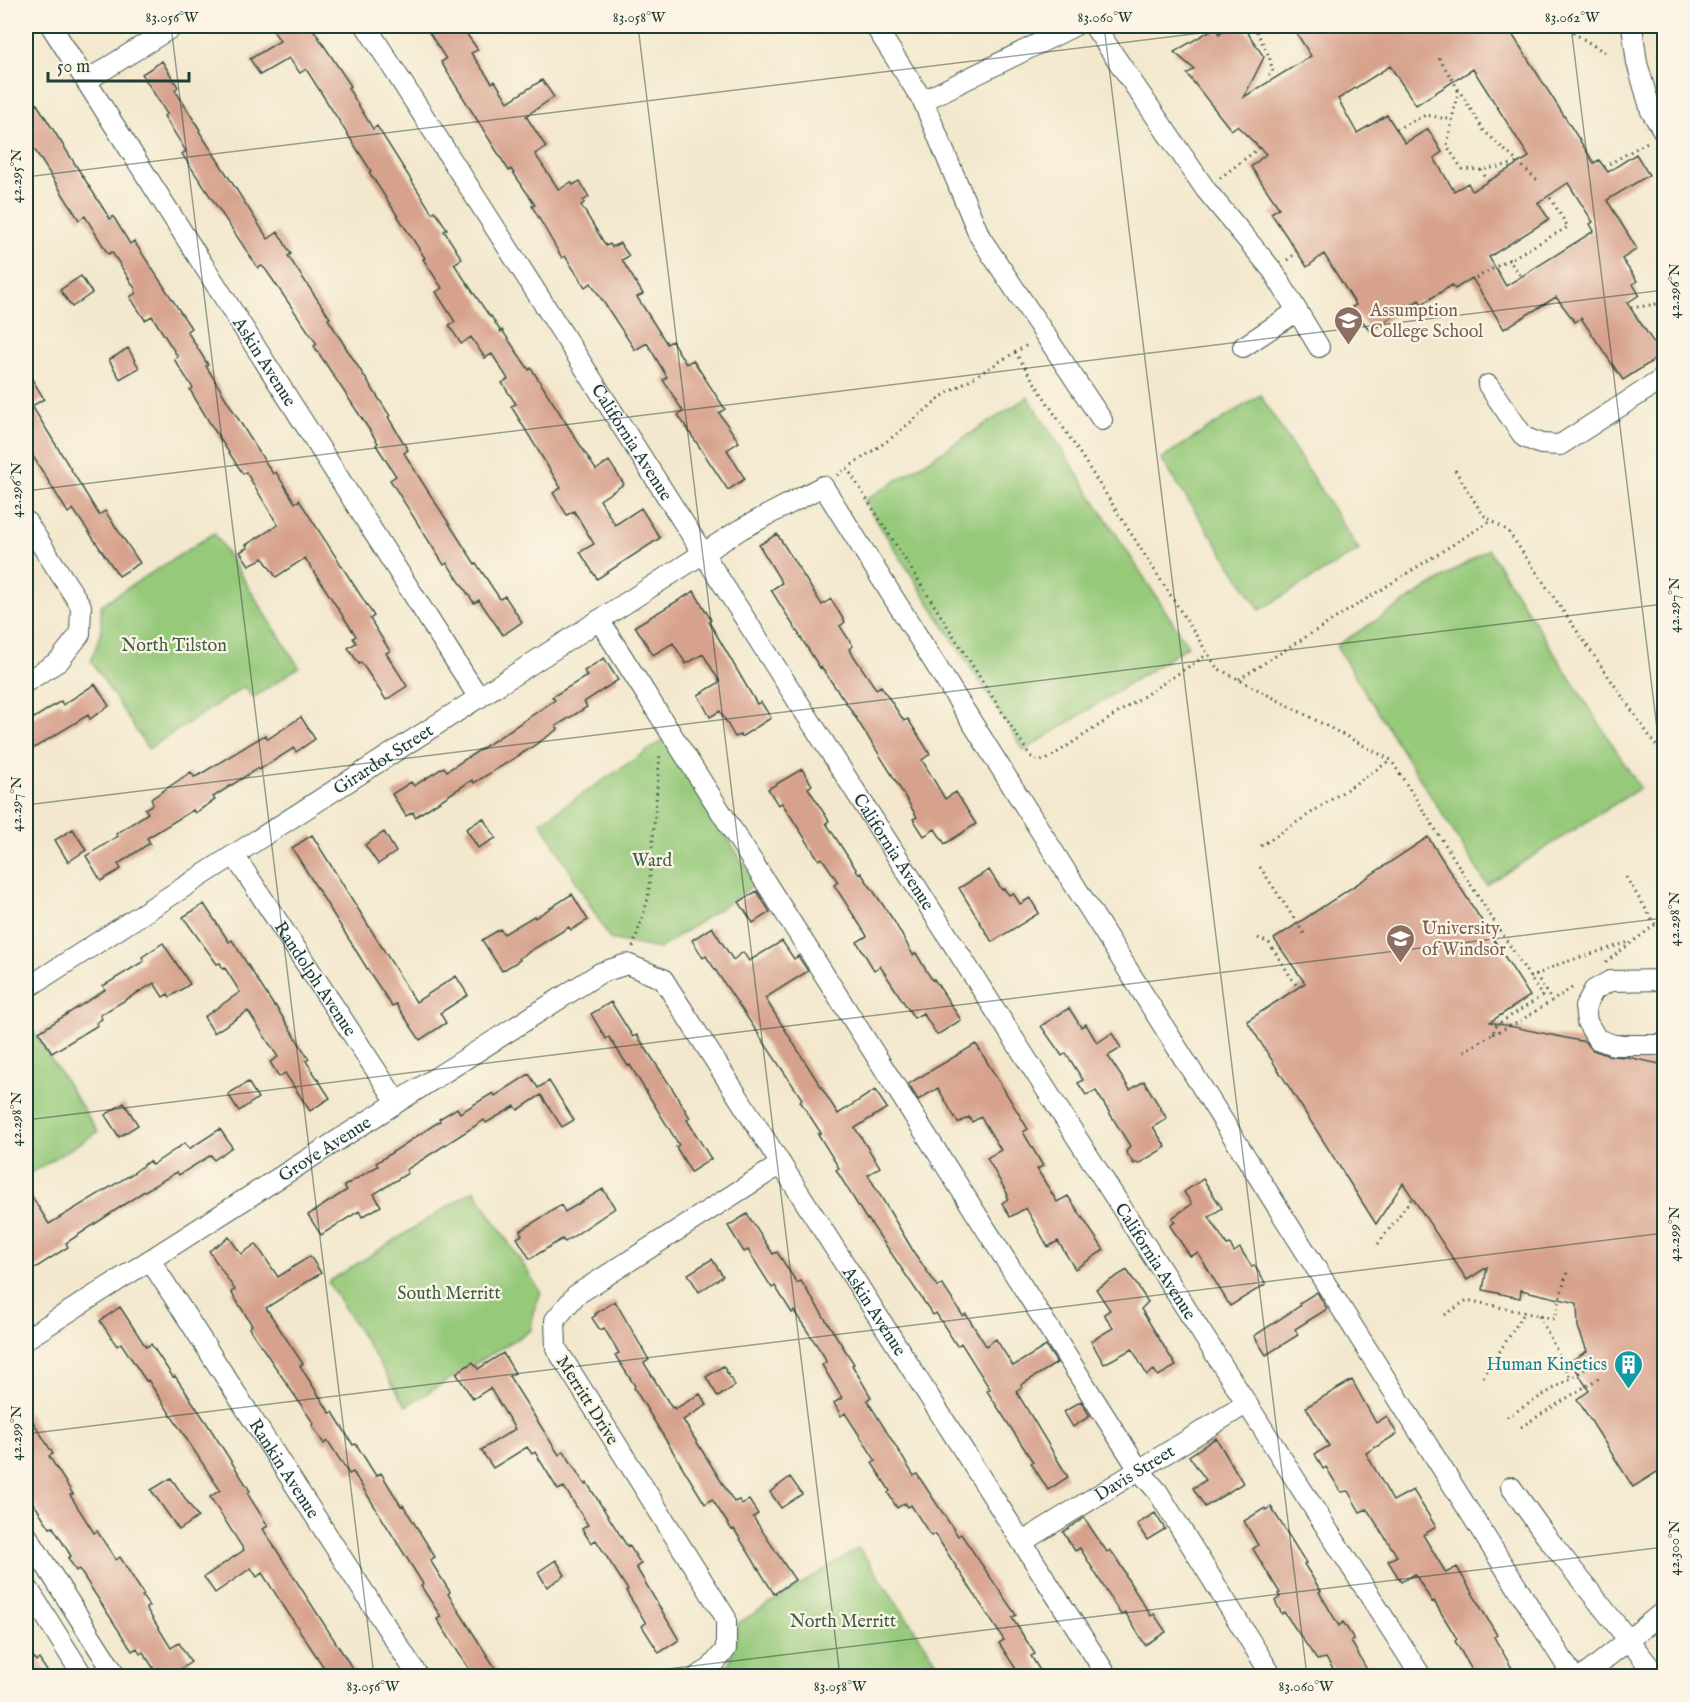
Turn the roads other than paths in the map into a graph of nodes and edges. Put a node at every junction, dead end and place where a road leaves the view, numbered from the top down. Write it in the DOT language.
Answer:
graph roads {
  1 [pos="51,26"];
  2 [pos="174,26"];
  3 [pos="366,26"];
  4 [pos="874,26"];
  5 [pos="1074,26"];
  6 [pos="1094,26"];
  7 [pos="1632,26"];
  8 [pos="86,81"];
  9 [pos="923,101"];
  10 [pos="1660,134"];
  11 [pos="1297,311"];
  12 [pos="1243,347"];
  13 [pos="1319,347"];
  14 [pos="1665,378"];
  15 [pos="1488,385"];
  16 [pos="1102,420"];
  17 [pos="26,520"];
  18 [pos="703,553"];
  19 [pos="599,620"];
  20 [pos="26,682"];
  21 [pos="479,698"];
  22 [pos="234,855"];
  23 [pos="630,956"];
  24 [pos="1665,980"];
  25 [pos="26,987"];
  26 [pos="1665,1043"];
  27 [pos="397,1102"];
  28 [pos="781,1164"];
  29 [pos="150,1260"];
  30 [pos="26,1339"];
  31 [pos="1246,1404"];
  32 [pos="1139,1470"];
  33 [pos="1511,1487"];
  34 [pos="26,1534"];
  35 [pos="1022,1542"];
  36 [pos="26,1585"];
  37 [pos="1665,1611"];
  38 [pos="1628,1640"];
  39 [pos="83,1677"];
  40 [pos="116,1677"];
  41 [pos="418,1677"];
  42 [pos="698,1677"];
  43 [pos="1104,1677"];
  44 [pos="1272,1677"];
  45 [pos="1420,1677"];
  46 [pos="1573,1677"];
  47 [pos="1584,1677"];
  48 [pos="1657,1677"];
  1 -- 8 [label="street, Askin Avenue"];
  2 -- 8 [label="street"];
  3 -- 18 [label="street, California Avenue"];
  4 -- 9 [label="street"];
  5 -- 9 [label="street"];
  6 -- 11 [label="street"];
  7 -- 10 [label="street"];
  8 -- 21 [label="street, Askin Avenue"];
  9 -- 16 [label="street"];
  11 -- 12 [label="street"];
  11 -- 13 [label="street"];
  14 -- 15 [label="street"];
  17 -- 20 [label="street"];
  18 -- 19 [label="street, Girardot Street"];
  18 -- 31 [label="street, California Avenue"];
  18 -- 46 [label="street, Girardot Street"];
  19 -- 21 [label="street, Girardot Street"];
  19 -- 32 [label="street"];
  21 -- 22 [label="street, Girardot Street"];
  22 -- 25 [label="street, Girardot Street"];
  22 -- 27 [label="street, Randolph Avenue"];
  23 -- 27 [label="street, Grove Avenue"];
  23 -- 28 [label="street, Askin Avenue"];
  24 -- 26 [label="street"];
  27 -- 29 [label="street, Grove Avenue"];
  28 -- 35 [label="street, Askin Avenue"];
  28 -- 42 [label="street, Merritt Drive"];
  29 -- 30 [label="street, Grove Avenue"];
  29 -- 41 [label="street, Rankin Avenue"];
  31 -- 32 [label="street, Davis Street"];
  31 -- 45 [label="street, California Avenue"];
  32 -- 35 [label="street, Davis Street"];
  32 -- 44 [label="street"];
  33 -- 38 [label="street"];
  34 -- 40 [label="street"];
  35 -- 43 [label="street, Askin Avenue"];
  36 -- 39 [label="street"];
  37 -- 38 [label="street"];
  38 -- 47 [label="street"];
  38 -- 48 [label="street"];
}
